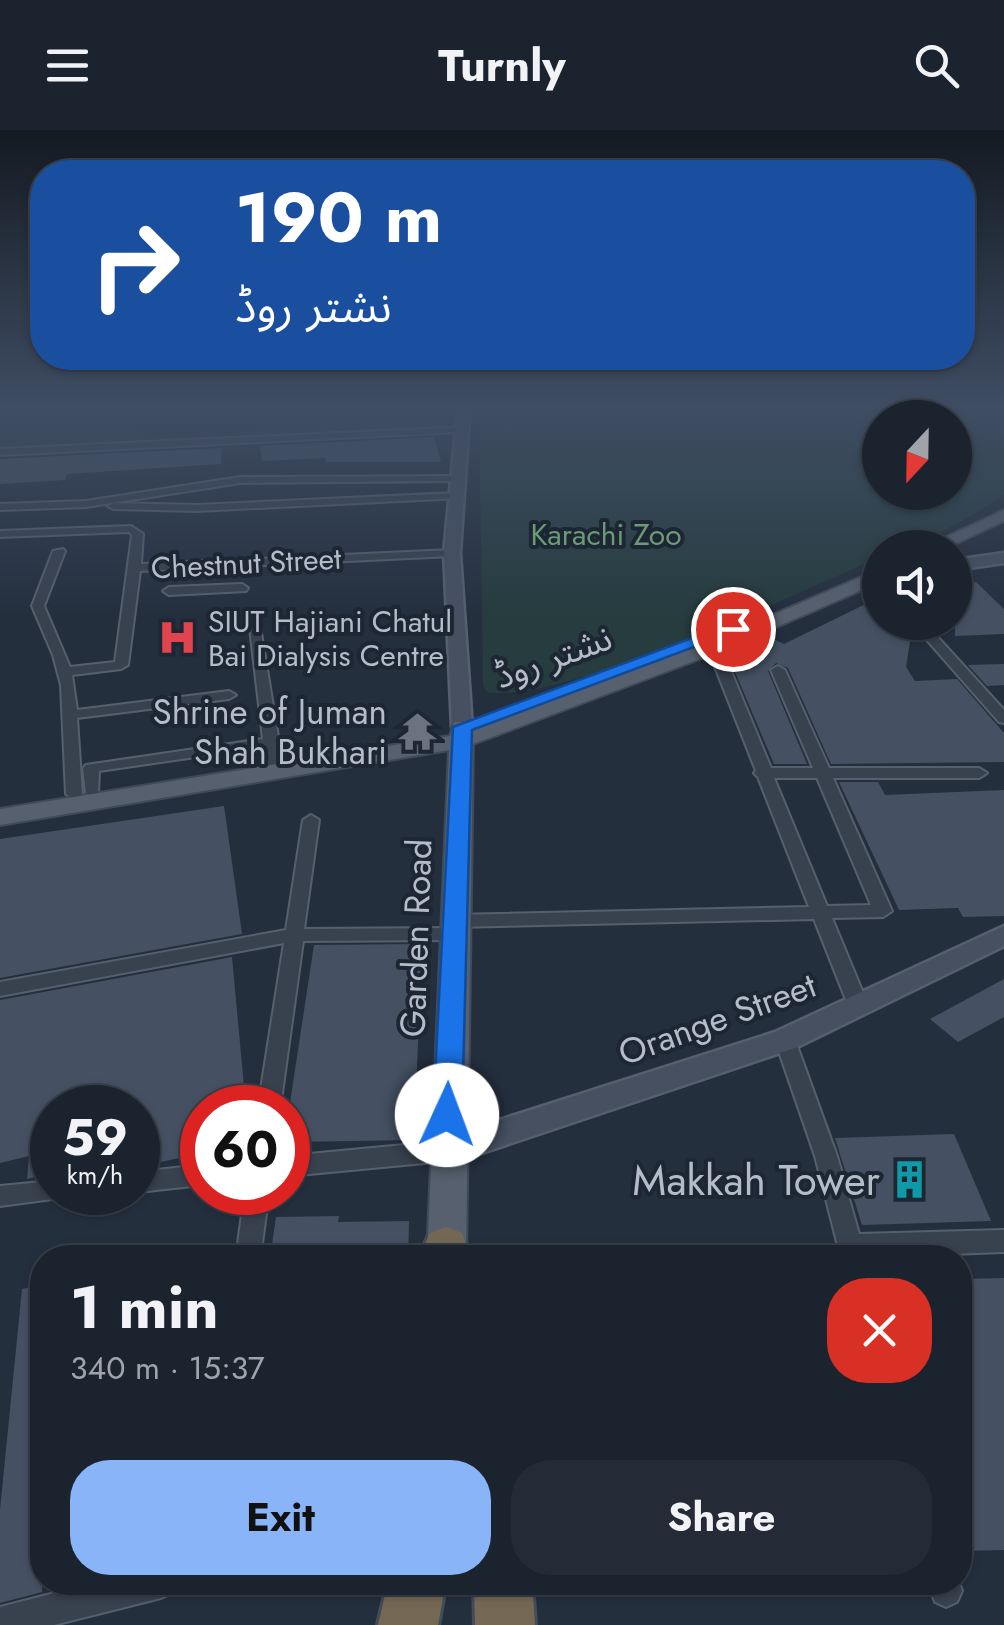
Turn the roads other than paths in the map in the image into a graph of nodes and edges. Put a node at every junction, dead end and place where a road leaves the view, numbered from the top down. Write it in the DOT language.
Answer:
graph roads {
  1 [pos="458,477"];
  2 [pos="254,480"];
  3 [pos="457,488"];
  4 [pos="86,504"];
  5 [pos="252,505"];
  6 [pos="0,507"];
  7 [pos="1004,518"];
  8 [pos="972,531"];
  9 [pos="0,534"];
  10 [pos="972,534"];
  11 [pos="59,551"];
  12 [pos="452,553"];
  13 [pos="1004,558"];
  14 [pos="246,563"];
  15 [pos="972,563"];
  16 [pos="136,568"];
  17 [pos="862,583"];
  18 [pos="242,588"];
  19 [pos="170,591"];
  20 [pos="933,640"];
  21 [pos="708,644"];
  22 [pos="778,670"];
  23 [pos="64,672"];
  24 [pos="229,695"];
  25 [pos="69,715"];
  26 [pos="1004,719"];
  27 [pos="461,734"];
  28 [pos="272,752"];
  29 [pos="762,773"];
  30 [pos="826,773"];
  31 [pos="980,773"];
  32 [pos="83,792"];
  33 [pos="0,805"];
  34 [pos="0,818"];
  35 [pos="311,820"];
  36 [pos="819,914"];
  37 [pos="454,928"];
  38 [pos="294,935"];
  39 [pos="1004,936"];
  40 [pos="0,989"];
  41 [pos="858,1006"];
  42 [pos="785,1040"];
  43 [pos="272,1085"];
  44 [pos="446,1151"];
  45 [pos="310,1164"];
  46 [pos="30,1193"];
  47 [pos="0,1196"];
  48 [pos="254,1215"];
  49 [pos="1004,1241"];
  50 [pos="250,1245"];
  51 [pos="446,1245"];
  52 [pos="850,1245"];
  53 [pos="943,1245"];
  54 [pos="110,1595"];
  55 [pos="504,1595"];
  56 [pos="0,1623"];
  57 [pos="505,1625"];
  1 -- 3 [label="main road"];
  2 -- 3 [label="street"];
  2 -- 4 [label="street"];
  2 -- 5 [label="street"];
  3 -- 5 [label="street"];
  3 -- 12 [label="main road"];
  4 -- 5 [label="street"];
  4 -- 6 [label="street"];
  7 -- 8 [label="main road"];
  7 -- 10 [label="main road"];
  9 -- 16 [label="street"];
  11 -- 23 [label="street"];
  12 -- 14 [label="street, Chestnut Street"];
  12 -- 27 [label="main road"];
  13 -- 15 [label="main road"];
  14 -- 16 [label="street, Chestnut Street"];
  14 -- 18 [label="street"];
  16 -- 23 [label="street, Chestnut Street"];
  17 -- 21 [label="main road, نشتر روڈ"];
  18 -- 19 [label="street"];
  18 -- 28 [label="street"];
  20 -- 26 [label="street"];
  21 -- 27 [label="main road, نشتر روڈ"];
  21 -- 29 [label="street"];
  22 -- 30 [label="street"];
  23 -- 25 [label="street"];
  24 -- 25 [label="street"];
  25 -- 32 [label="street"];
  27 -- 28 [label="main road, نشتر روڈ"];
  27 -- 34 [label="main road, نشتر روڈ"];
  27 -- 37 [label="main road, Garden Road"];
  28 -- 32 [label="main road, نشتر روڈ"];
  29 -- 30 [label="street"];
  29 -- 36 [label="street"];
  30 -- 31 [label="street"];
  30 -- 36 [label="street"];
  32 -- 33 [label="main road, نشتر روڈ"];
  35 -- 38 [label="street"];
  36 -- 37 [label="street"];
  36 -- 41 [label="street"];
  37 -- 38 [label="street"];
  37 -- 44 [label="main road, Garden Road"];
  38 -- 40 [label="street"];
  38 -- 43 [label="street"];
  39 -- 41 [label="main road, Orange Street"];
  41 -- 42 [label="main road, Orange Street"];
  42 -- 44 [label="main road, Orange Street"];
  42 -- 52 [label="street"];
  44 -- 45 [label="street"];
  44 -- 51 [label="main road, Garden Road"];
  46 -- 47 [label="street"];
  48 -- 50 [label="street"];
  49 -- 53 [label="street"];
  54 -- 56 [label="street"];
  55 -- 57 [label="highway"];
}
